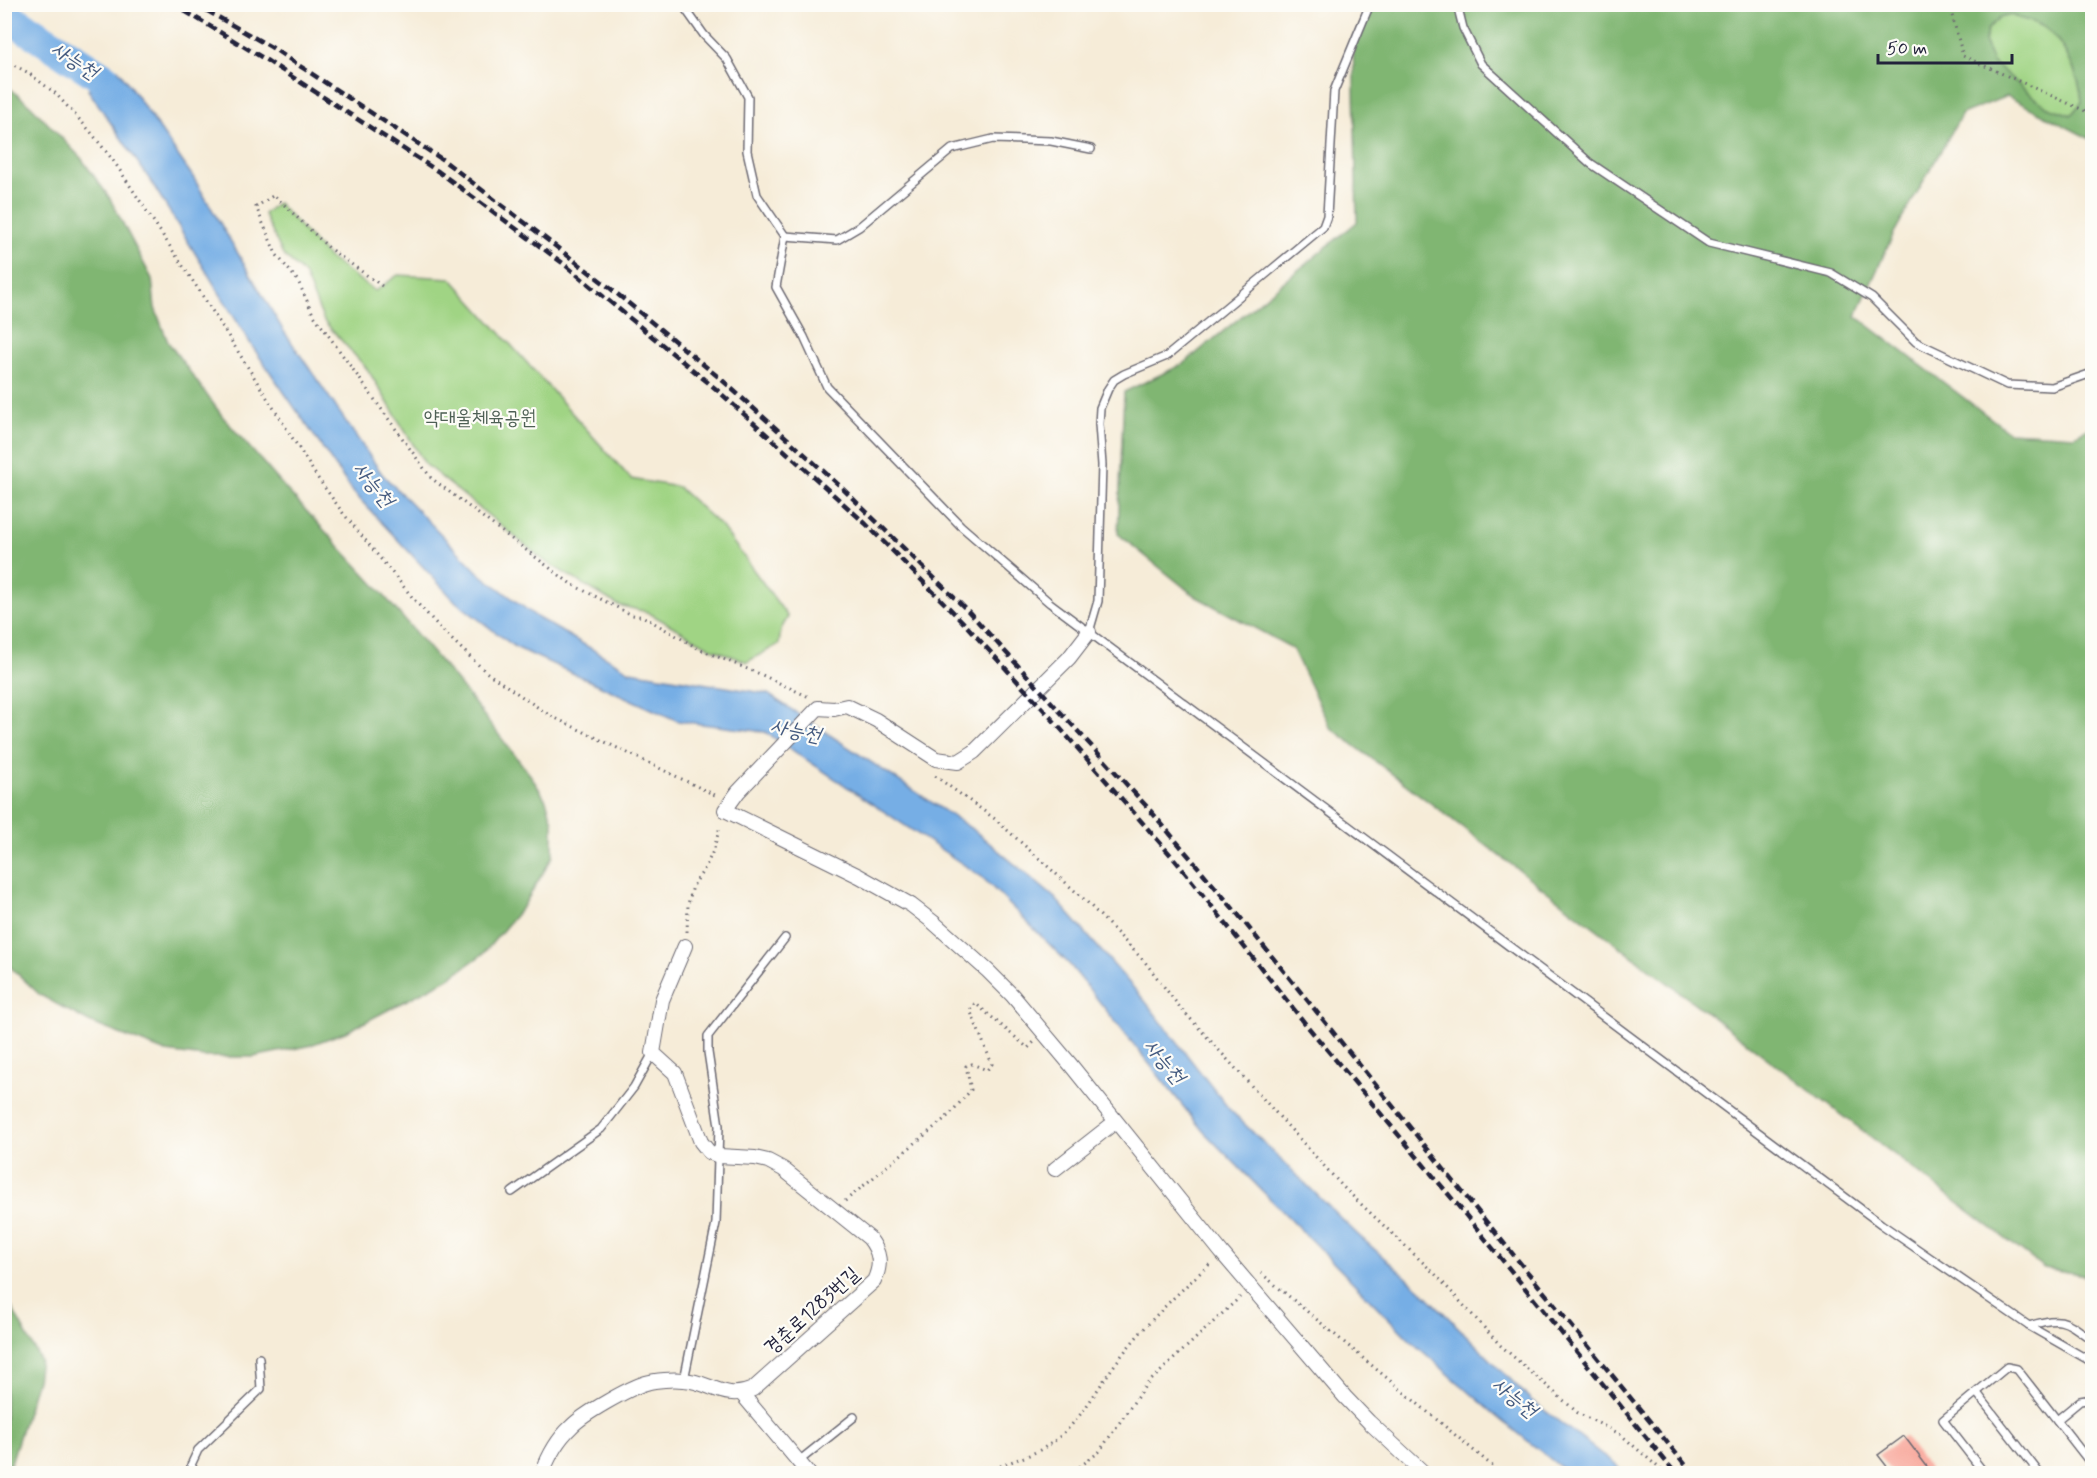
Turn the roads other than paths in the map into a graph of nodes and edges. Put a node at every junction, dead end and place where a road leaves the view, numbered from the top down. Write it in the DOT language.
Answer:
graph roads {
  1 [pos="682,4"];
  2 [pos="1370,4"];
  3 [pos="1457,4"];
  4 [pos="1091,149"];
  5 [pos="785,236"];
  6 [pos="2092,373"];
  7 [pos="1089,632"];
  8 [pos="785,938"];
  9 [pos="684,946"];
  10 [pos="653,1053"];
  11 [pos="1115,1122"];
  12 [pos="719,1156"];
  13 [pos="1055,1169"];
  14 [pos="512,1192"];
  15 [pos="2029,1326"];
  16 [pos="2092,1340"];
  17 [pos="259,1358"];
  18 [pos="2092,1362"];
  19 [pos="684,1380"];
  20 [pos="1977,1393"];
  21 [pos="742,1394"];
  22 [pos="2092,1399"];
  23 [pos="854,1417"];
  24 [pos="2057,1420"];
  25 [pos="799,1461"];
  26 [pos="2092,1465"];
  27 [pos="2092,1470"];
  28 [pos="196,1473"];
  29 [pos="542,1473"];
  30 [pos="809,1473"];
  31 [pos="1425,1473"];
  32 [pos="1985,1473"];
  33 [pos="2040,1473"];
  34 [pos="2088,1473"];
  1 -- 5 [label="lane"];
  2 -- 7 [label="lane"];
  3 -- 6 [label="lane"];
  4 -- 5 [label="lane"];
  5 -- 7 [label="lane"];
  7 -- 11 [label="street"];
  7 -- 15 [label="lane"];
  8 -- 12 [label="lane"];
  9 -- 10 [label="street"];
  10 -- 12 [label="street"];
  10 -- 14 [label="lane"];
  11 -- 13 [label="street"];
  11 -- 31 [label="street"];
  12 -- 19 [label="lane"];
  12 -- 21 [label="street, 경춘로1283번길"];
  15 -- 16 [label="lane"];
  15 -- 18 [label="lane"];
  17 -- 28 [label="lane"];
  19 -- 21 [label="street"];
  19 -- 29 [label="street"];
  20 -- 24 [label="lane"];
  20 -- 32 [label="lane"];
  20 -- 33 [label="lane"];
  21 -- 25 [label="street"];
  22 -- 24 [label="lane"];
  23 -- 25 [label="lane"];
  24 -- 26 [label="lane"];
  25 -- 30 [label="street"];
  27 -- 34 [label="lane"];
}
